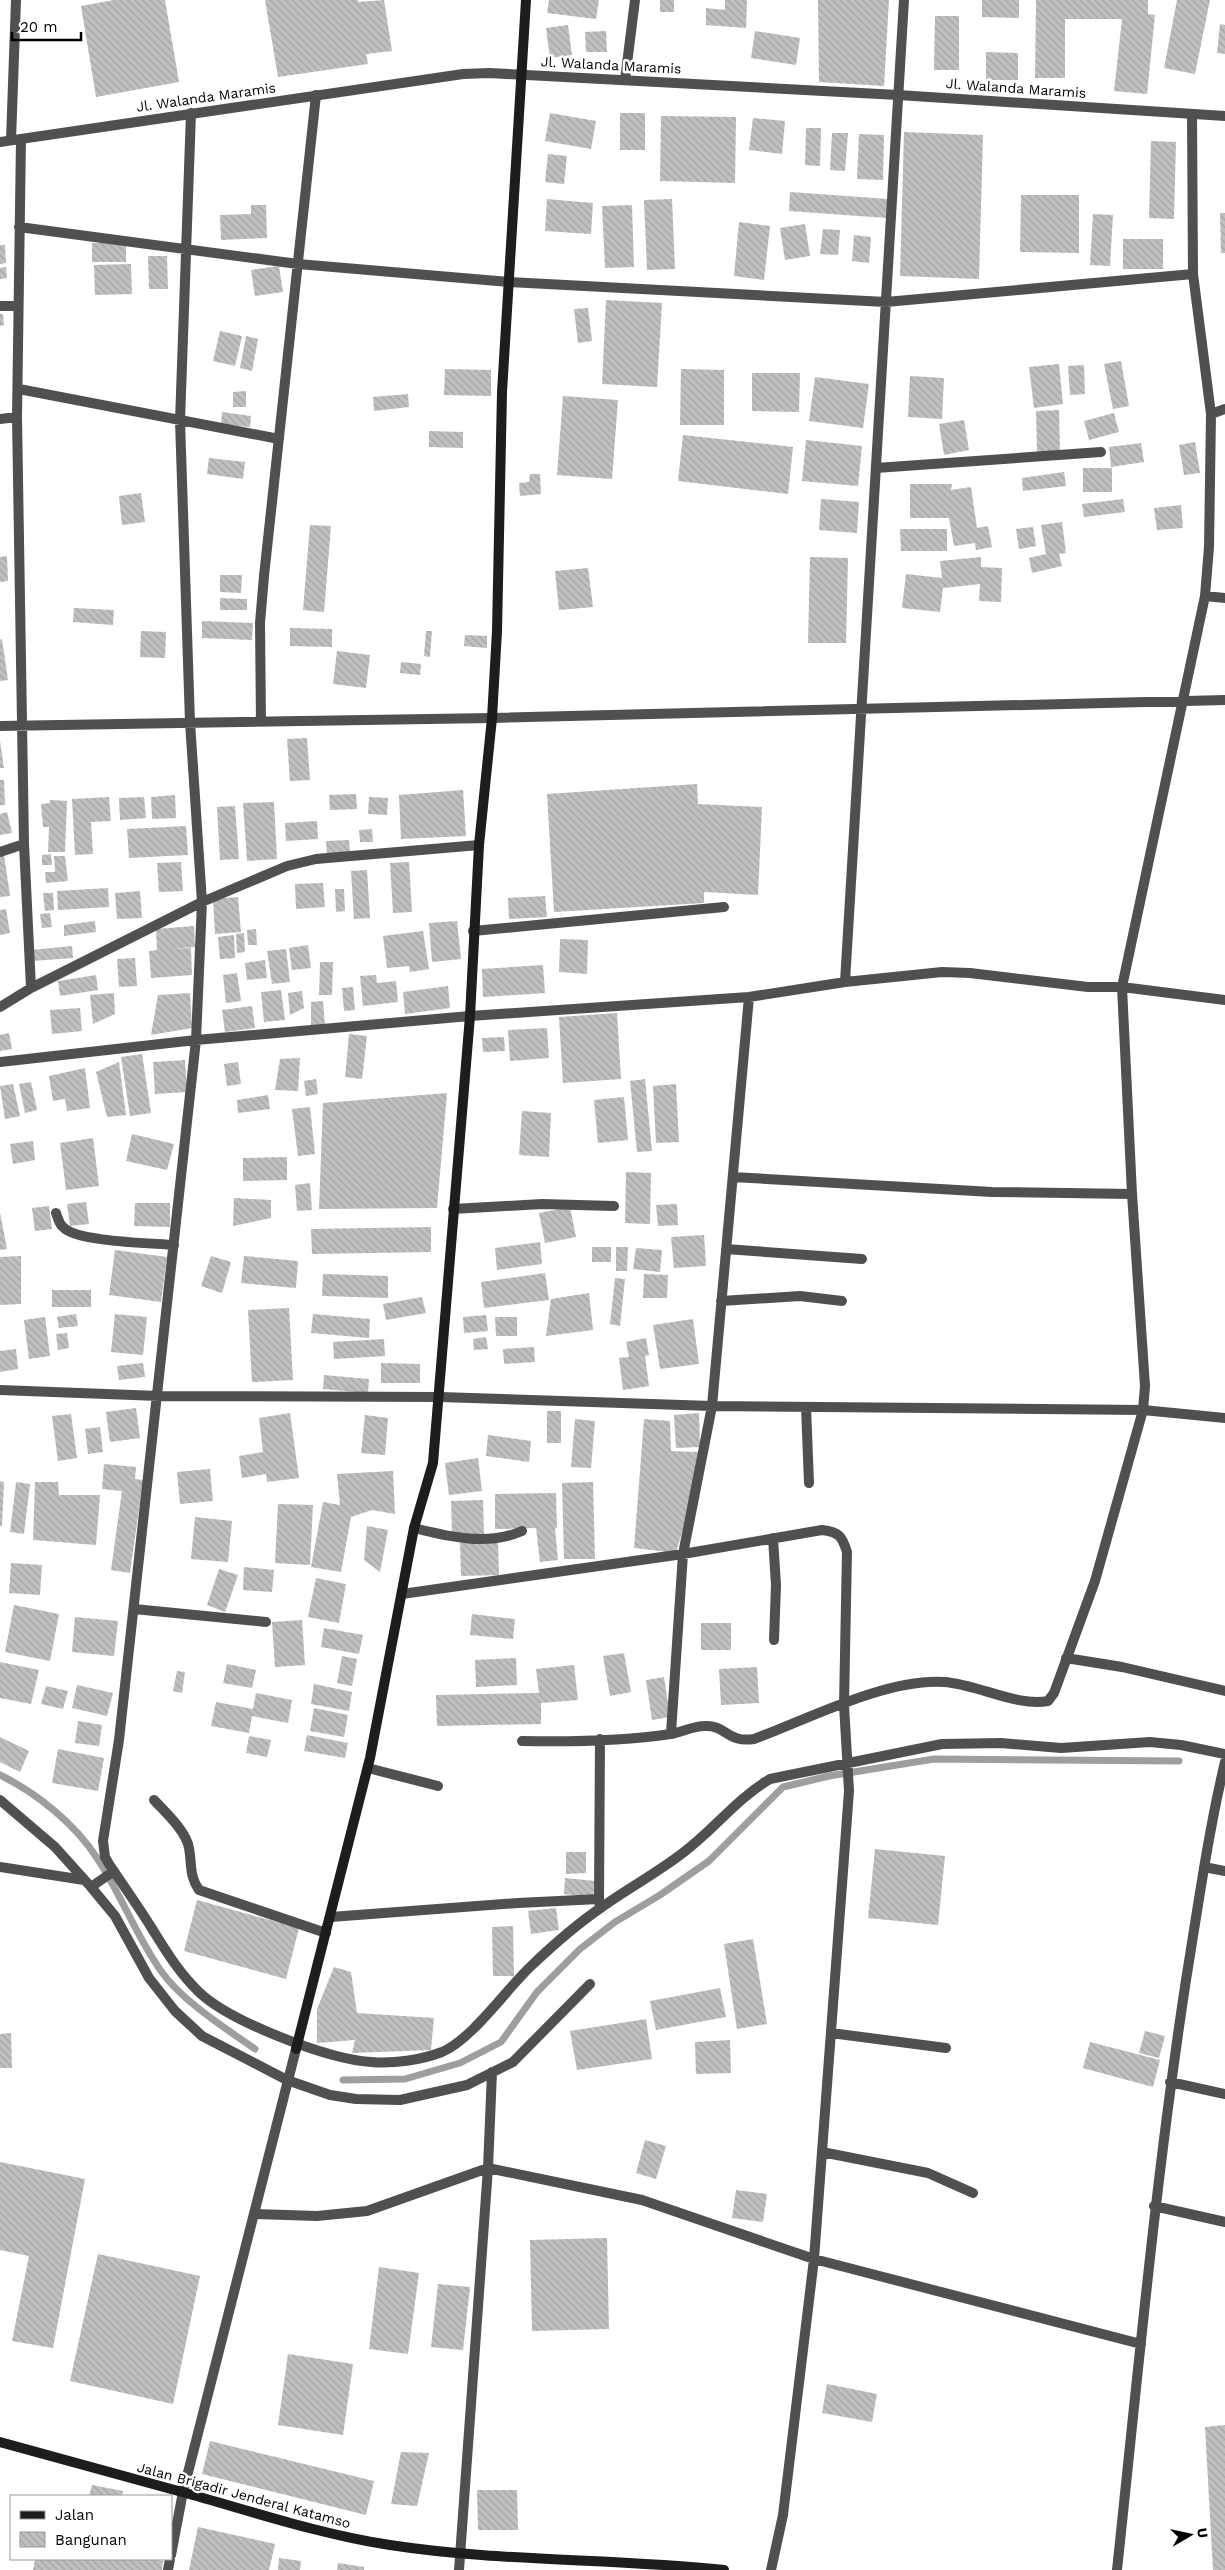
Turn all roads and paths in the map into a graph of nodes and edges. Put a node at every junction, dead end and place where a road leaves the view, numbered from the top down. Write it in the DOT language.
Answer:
graph roads {
  1 [pos="16,0"];
  2 [pos="526,0"];
  3 [pos="635,0"];
  4 [pos="904,0"];
  5 [pos="521,74"];
  6 [pos="625,80"];
  7 [pos="316,95"];
  8 [pos="898,95"];
  9 [pos="191,113"];
  10 [pos="1192,114"];
  11 [pos="1225,116"];
  12 [pos="16,140"];
  13 [pos="0,142"];
  14 [pos="18,227"];
  15 [pos="186,250"];
  16 [pos="298,264"];
  17 [pos="1193,274"];
  18 [pos="509,282"];
  19 [pos="886,302"];
  20 [pos="0,306"];
  21 [pos="18,306"];
  22 [pos="19,389"];
  23 [pos="1225,409"];
  24 [pos="1211,414"];
  25 [pos="17,417"];
  26 [pos="0,419"];
  27 [pos="180,421"];
  28 [pos="279,439"];
  29 [pos="1101,452"];
  30 [pos="876,468"];
  31 [pos="1205,596"];
  32 [pos="1225,598"];
  33 [pos="1183,700"];
  34 [pos="1225,700"];
  35 [pos="862,709"];
  36 [pos="492,718"];
  37 [pos="190,722"];
  38 [pos="261,722"];
  39 [pos="0,726"];
  40 [pos="23,726"];
  41 [pos="24,844"];
  42 [pos="479,845"];
  43 [pos="0,852"];
  44 [pos="202,902"];
  45 [pos="724,907"];
  46 [pos="473,930"];
  47 [pos="845,982"];
  48 [pos="1122,987"];
  49 [pos="30,988"];
  50 [pos="749,997"];
  51 [pos="1225,1000"];
  52 [pos="0,1007"];
  53 [pos="470,1016"];
  54 [pos="196,1040"];
  55 [pos="0,1062"];
  56 [pos="732,1177"];
  57 [pos="1132,1194"];
  58 [pos="614,1206"];
  59 [pos="453,1209"];
  60 [pos="56,1213"];
  61 [pos="174,1245"];
  62 [pos="726,1249"];
  63 [pos="862,1259"];
  64 [pos="721,1301"];
  65 [pos="842,1301"];
  66 [pos="0,1390"];
  67 [pos="159,1396"];
  68 [pos="440,1397"];
  69 [pos="712,1406"];
  70 [pos="806,1407"];
  71 [pos="1143,1410"];
  72 [pos="1225,1418"];
  73 [pos="809,1483"];
  74 [pos="414,1528"];
  75 [pos="522,1531"];
  76 [pos="773,1538"];
  77 [pos="683,1554"];
  78 [pos="402,1594"];
  79 [pos="134,1609"];
  80 [pos="266,1622"];
  81 [pos="774,1640"];
  82 [pos="1066,1658"];
  83 [pos="1225,1692"];
  84 [pos="844,1705"];
  85 [pos="671,1734"];
  86 [pos="600,1739"];
  87 [pos="522,1741"];
  88 [pos="1225,1754"];
  89 [pos="1225,1762"];
  90 [pos="368,1768"];
  91 [pos="847,1768"];
  92 [pos="1222,1784"];
  93 [pos="438,1786"];
  94 [pos="0,1800"];
  95 [pos="154,1800"];
  96 [pos="0,1867"];
  97 [pos="1204,1867"];
  98 [pos="1225,1871"];
  99 [pos="112,1872"];
  100 [pos="90,1884"];
  101 [pos="600,1903"];
  102 [pos="331,1917"];
  103 [pos="326,1933"];
  104 [pos="590,1984"];
  105 [pos="831,2033"];
  106 [pos="297,2046"];
  107 [pos="946,2048"];
  108 [pos="492,2072"];
  109 [pos="287,2080"];
  110 [pos="1170,2082"];
  111 [pos="1225,2094"];
  112 [pos="822,2152"];
  113 [pos="488,2168"];
  114 [pos="973,2193"];
  115 [pos="1154,2206"];
  116 [pos="255,2214"];
  117 [pos="1225,2222"];
  118 [pos="814,2259"];
  119 [pos="1141,2344"];
  120 [pos="0,2442"];
  121 [pos="183,2492"];
  122 [pos="172,2550"];
  123 [pos="460,2554"];
  124 [pos="654,2567"];
  125 [pos="459,2570"];
  126 [pos="724,2570"];
  127 [pos="771,2570"];
  128 [pos="1117,2570"];
  1 -- 12 [label="street"];
  2 -- 5 [label="main road"];
  3 -- 6 [label="street"];
  4 -- 8 [label="street"];
  5 -- 6 [label="street, Jl. Walanda Maramis"];
  5 -- 7 [label="street, Jl. Walanda Maramis"];
  5 -- 18 [label="main road"];
  6 -- 8 [label="street, Jl. Walanda Maramis"];
  7 -- 9 [label="street, Jl. Walanda Maramis"];
  7 -- 16 [label="street"];
  8 -- 10 [label="street, Jl. Walanda Maramis"];
  8 -- 19 [label="street"];
  9 -- 12 [label="street, Jl. Walanda Maramis"];
  9 -- 15 [label="street"];
  10 -- 11 [label="street, Jl. Walanda Maramis"];
  10 -- 17 [label="street"];
  12 -- 13 [label="street, Jl. Walanda Maramis"];
  12 -- 14 [label="street"];
  14 -- 15 [label="street"];
  14 -- 21 [label="street"];
  15 -- 16 [label="street"];
  15 -- 27 [label="street"];
  16 -- 18 [label="street"];
  16 -- 28 [label="street"];
  17 -- 19 [label="street"];
  17 -- 24 [label="street"];
  18 -- 19 [label="street"];
  18 -- 36 [label="main road"];
  19 -- 30 [label="street"];
  20 -- 21 [label="street"];
  21 -- 22 [label="street"];
  22 -- 25 [label="street"];
  22 -- 27 [label="street"];
  23 -- 24 [label="street"];
  24 -- 31 [label="street"];
  25 -- 26 [label="street"];
  25 -- 40 [label="street"];
  27 -- 28 [label="street"];
  27 -- 37 [label="street"];
  28 -- 38 [label="street"];
  29 -- 30 [label="street"];
  30 -- 35 [label="street"];
  31 -- 32 [label="street"];
  31 -- 33 [label="street"];
  33 -- 34 [label="street"];
  33 -- 35 [label="street"];
  33 -- 48 [label="street"];
  35 -- 36 [label="street"];
  35 -- 47 [label="street"];
  36 -- 38 [label="street"];
  36 -- 42 [label="main road"];
  37 -- 38 [label="street"];
  37 -- 40 [label="street"];
  37 -- 44 [label="street"];
  39 -- 40 [label="street"];
  40 -- 41 [label="street"];
  41 -- 43 [label="street"];
  41 -- 49 [label="street"];
  42 -- 44 [label="street"];
  42 -- 46 [label="main road"];
  44 -- 49 [label="street"];
  44 -- 54 [label="street"];
  45 -- 46 [label="street"];
  46 -- 53 [label="main road"];
  47 -- 48 [label="street"];
  47 -- 50 [label="street"];
  48 -- 51 [label="street"];
  48 -- 57 [label="street"];
  49 -- 52 [label="street"];
  50 -- 53 [label="street"];
  50 -- 56 [label="street"];
  53 -- 54 [label="street"];
  53 -- 59 [label="main road"];
  54 -- 55 [label="street"];
  54 -- 61 [label="street"];
  56 -- 57 [label="street"];
  56 -- 62 [label="street"];
  57 -- 71 [label="street"];
  58 -- 59 [label="street"];
  59 -- 68 [label="main road"];
  60 -- 61 [label="street"];
  61 -- 67 [label="street"];
  62 -- 63 [label="street"];
  62 -- 64 [label="street"];
  64 -- 65 [label="street"];
  64 -- 69 [label="street"];
  66 -- 67 [label="street"];
  67 -- 68 [label="street"];
  67 -- 79 [label="street"];
  68 -- 69 [label="street"];
  68 -- 74 [label="main road"];
  69 -- 70 [label="street"];
  69 -- 77 [label="street"];
  70 -- 71 [label="street"];
  70 -- 73 [label="street"];
  71 -- 72 [label="street"];
  71 -- 82 [label="street"];
  74 -- 75 [label="street"];
  74 -- 78 [label="main road"];
  76 -- 77 [label="street"];
  76 -- 81 [label="street"];
  76 -- 84 [label="street"];
  77 -- 78 [label="street"];
  77 -- 85 [label="street"];
  78 -- 90 [label="main road"];
  79 -- 80 [label="street"];
  79 -- 99 [label="street"];
  82 -- 83 [label="street"];
  82 -- 84 [label="street"];
  84 -- 85 [label="street"];
  84 -- 91 [label="street"];
  85 -- 86 [label="street"];
  86 -- 87 [label="street"];
  86 -- 101 [label="street"];
  88 -- 91 [label="street"];
  89 -- 92 [label="street"];
  90 -- 93 [label="street"];
  90 -- 102 [label="main road"];
  91 -- 101 [label="street"];
  91 -- 105 [label="street"];
  92 -- 97 [label="street"];
  94 -- 100 [label="street"];
  95 -- 103 [label="street"];
  96 -- 100 [label="street"];
  97 -- 98 [label="street"];
  97 -- 110 [label="street"];
  99 -- 100 [label="street"];
  99 -- 106 [label="street"];
  100 -- 109 [label="street"];
  101 -- 102 [label="street"];
  101 -- 106 [label="street"];
  102 -- 103 [label="main road"];
  103 -- 106 [label="main road"];
  104 -- 108 [label="street"];
  105 -- 107 [label="street"];
  105 -- 112 [label="street"];
  106 -- 109 [label="street"];
  108 -- 109 [label="street"];
  108 -- 113 [label="street"];
  109 -- 116 [label="street"];
  110 -- 111 [label="street"];
  110 -- 115 [label="street"];
  112 -- 114 [label="street"];
  112 -- 118 [label="street"];
  113 -- 116 [label="street"];
  113 -- 118 [label="street"];
  113 -- 123 [label="street"];
  115 -- 117 [label="street"];
  115 -- 119 [label="street"];
  116 -- 121 [label="street"];
  118 -- 119 [label="street"];
  118 -- 127 [label="street"];
  119 -- 128 [label="street"];
  120 -- 121 [label="main road, Jalan Brigadir Jenderal Katamso"];
  121 -- 122 [label="street"];
  121 -- 123 [label="main road, Jalan Brigadir Jenderal Katamso"];
  123 -- 124 [label="main road, Jalan Brigadir Jenderal Katamso"];
  123 -- 125 [label="street"];
  124 -- 126 [label="main road, Jalan Brigadir Jenderal Katamso"];
}
